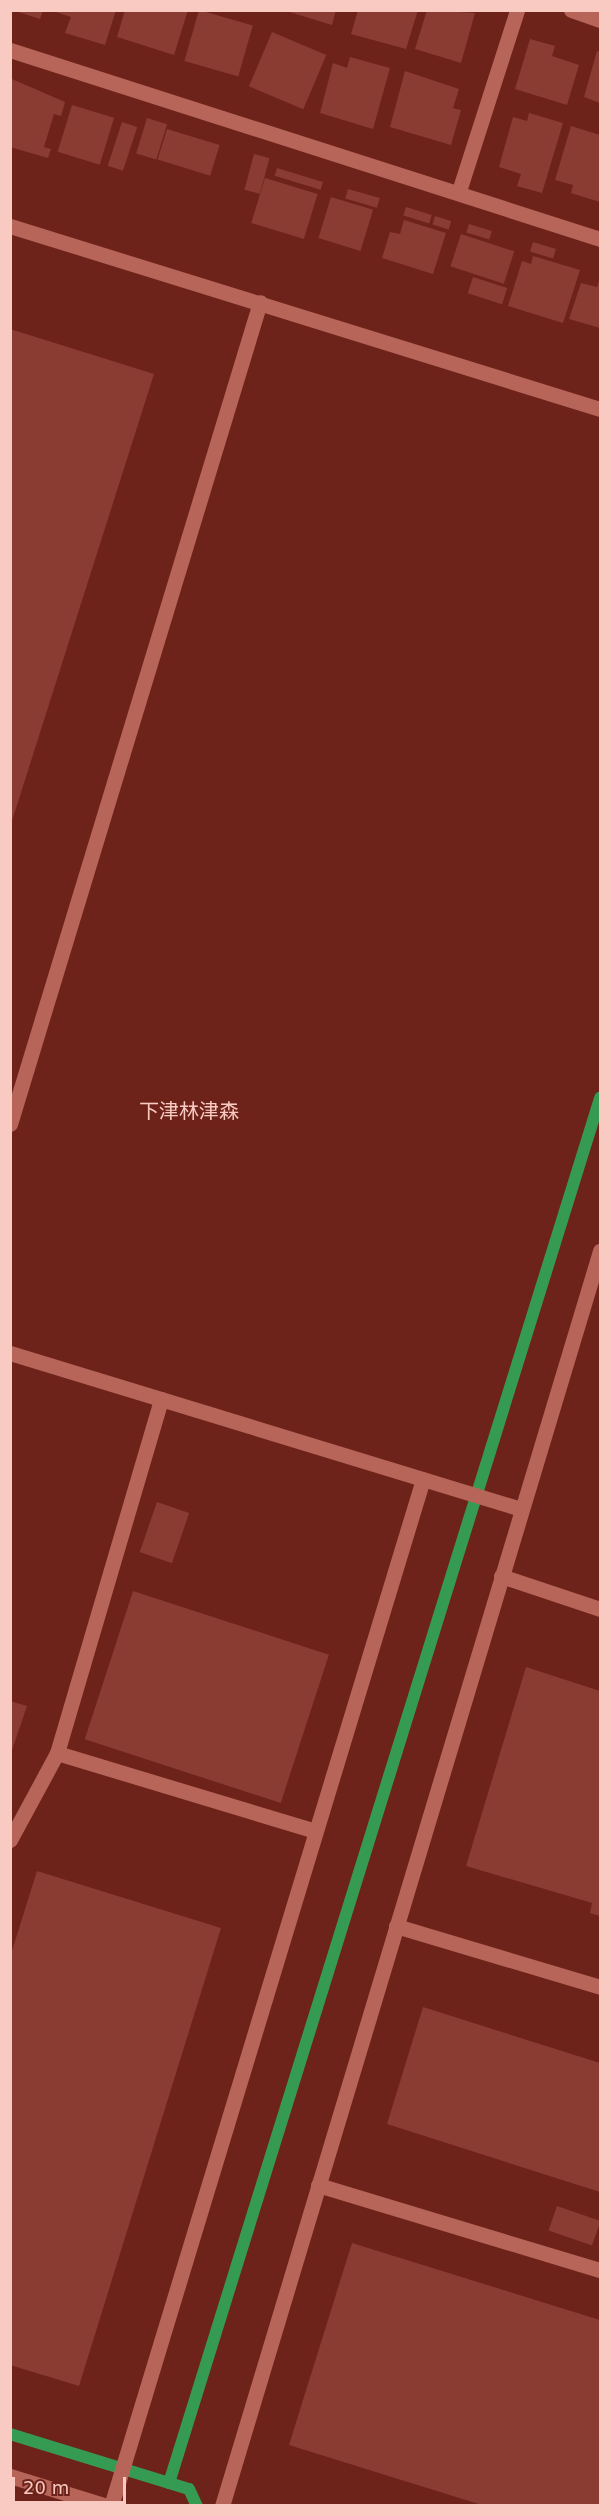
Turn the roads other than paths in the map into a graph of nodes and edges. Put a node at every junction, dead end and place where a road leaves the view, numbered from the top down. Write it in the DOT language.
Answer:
graph roads {
  1 [pos="517,10"];
  2 [pos="571,10"];
  3 [pos="600,20"];
  4 [pos="10,50"];
  5 [pos="459,191"];
  6 [pos="10,226"];
  7 [pos="600,239"];
  8 [pos="260,302"];
  9 [pos="600,409"];
  10 [pos="10,1124"];
  11 [pos="600,1251"];
  12 [pos="10,1353"];
  13 [pos="161,1399"];
  14 [pos="423,1479"];
  15 [pos="521,1509"];
  16 [pos="501,1576"];
  17 [pos="600,1609"];
  18 [pos="57,1753"];
  19 [pos="316,1831"];
  20 [pos="10,1840"];
  21 [pos="396,1926"];
  22 [pos="600,1987"];
  23 [pos="318,2185"];
  24 [pos="600,2270"];
  25 [pos="10,2476"];
  26 [pos="109,2505"];
  27 [pos="222,2505"];
  1 -- 5 [label="street"];
  2 -- 3 [label="street"];
  4 -- 5 [label="street"];
  5 -- 7 [label="street"];
  6 -- 8 [label="street"];
  8 -- 9 [label="street"];
  8 -- 10 [label="street"];
  11 -- 15 [label="street"];
  12 -- 13 [label="street"];
  13 -- 14 [label="street"];
  13 -- 18 [label="street"];
  14 -- 15 [label="street"];
  14 -- 19 [label="street"];
  15 -- 16 [label="street"];
  16 -- 17 [label="street"];
  16 -- 21 [label="street"];
  18 -- 19 [label="street"];
  18 -- 20 [label="street"];
  19 -- 26 [label="street"];
  21 -- 22 [label="street"];
  21 -- 23 [label="street"];
  23 -- 24 [label="street"];
  23 -- 27 [label="street"];
  25 -- 26 [label="street"];
}
